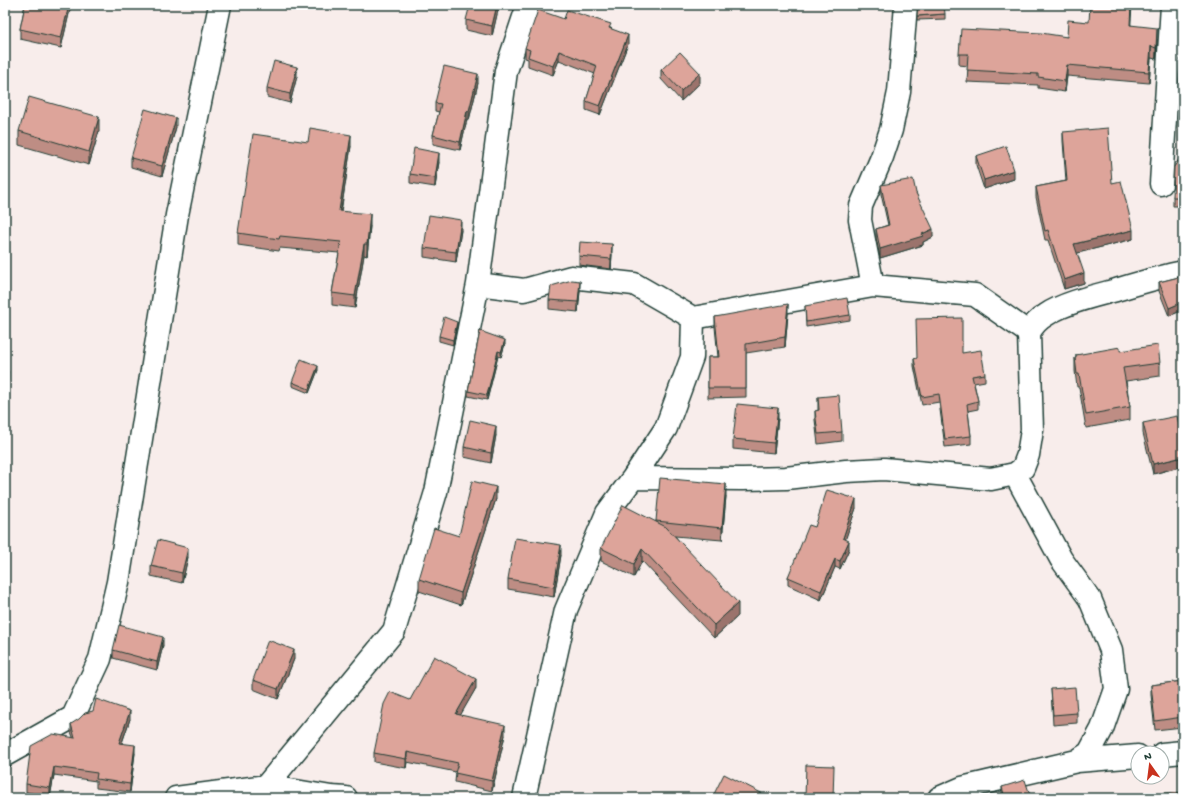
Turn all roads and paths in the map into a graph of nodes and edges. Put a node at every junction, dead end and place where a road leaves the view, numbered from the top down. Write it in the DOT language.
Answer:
graph roads {
  1 [pos="220,5"];
  2 [pos="528,5"];
  3 [pos="906,5"];
  4 [pos="1172,5"];
  5 [pos="1161,184"];
  6 [pos="1183,272"];
  7 [pos="478,284"];
  8 [pos="873,286"];
  9 [pos="693,318"];
  10 [pos="1029,332"];
  11 [pos="1015,474"];
  12 [pos="633,478"];
  13 [pos="1183,752"];
  14 [pos="1170,753"];
  15 [pos="5,755"];
  16 [pos="1130,757"];
  17 [pos="1077,761"];
  18 [pos="266,786"];
  19 [pos="176,798"];
  20 [pos="336,798"];
  21 [pos="524,798"];
  22 [pos="940,798"];
  1 -- 15 [label="street"];
  2 -- 7 [label="street"];
  3 -- 8 [label="street"];
  4 -- 5 [label="street"];
  6 -- 10 [label="street"];
  7 -- 9 [label="street"];
  7 -- 18 [label="street"];
  8 -- 9 [label="street"];
  8 -- 10 [label="street"];
  9 -- 12 [label="street"];
  10 -- 11 [label="street"];
  11 -- 12 [label="street"];
  11 -- 17 [label="street"];
  12 -- 21 [label="street"];
  13 -- 14 [label="street"];
  16 -- 17 [label="street"];
  17 -- 22 [label="street"];
  18 -- 19 [label="street"];
  18 -- 20 [label="street"];
}
